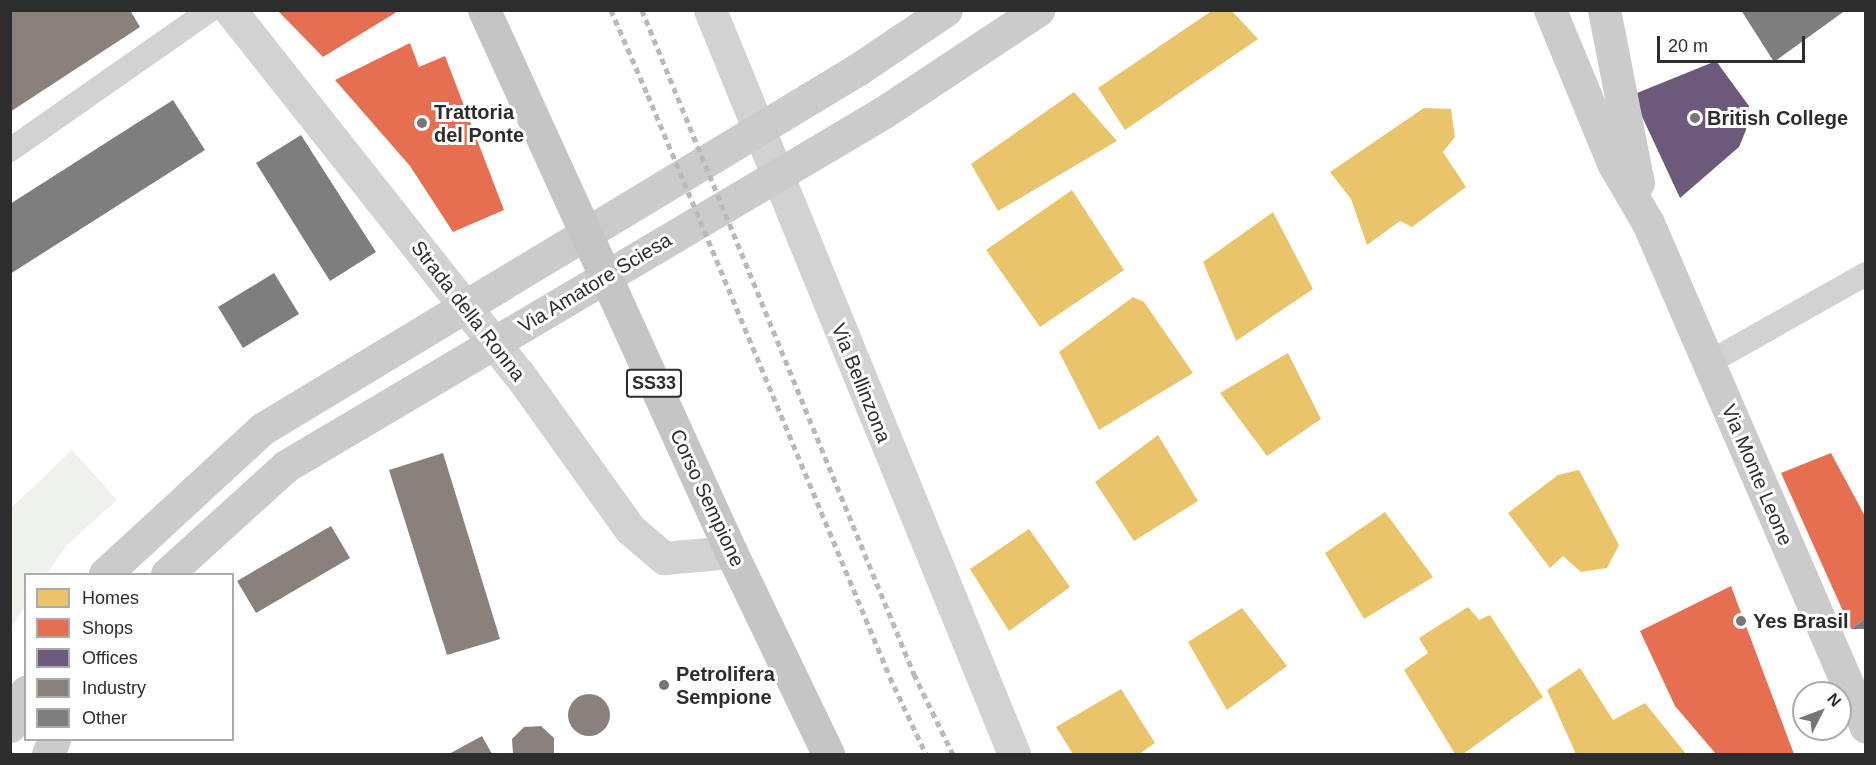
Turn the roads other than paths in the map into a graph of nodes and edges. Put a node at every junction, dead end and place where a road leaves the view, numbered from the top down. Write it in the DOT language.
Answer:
graph roads {
  1 [pos="210,10"];
  2 [pos="230,10"];
  3 [pos="484,10"];
  4 [pos="710,10"];
  5 [pos="946,10"];
  6 [pos="1038,10"];
  7 [pos="1550,10"];
  8 [pos="1605,10"];
  9 [pos="10,150"];
  10 [pos="1648,223"];
  11 [pos="1866,274"];
  12 [pos="1708,363"];
  13 [pos="731,552"];
  14 [pos="106,573"];
  15 [pos="168,573"];
  16 [pos="24,696"];
  17 [pos="10,726"];
  18 [pos="1866,727"];
  19 [pos="828,754"];
  20 [pos="1014,754"];
  1 -- 9 [label="lane"];
  2 -- 13 [label="street, Strada della Ronna"];
  3 -- 13 [label="main road, Corso Sempione / SS33"];
  4 -- 20 [label="street, Via Bellinzona"];
  5 -- 14 [label="street"];
  6 -- 15 [label="street, Via Amatore Sciesa"];
  7 -- 10 [label="street, Via Monte Leone"];
  8 -- 10 [label="street, Via Monte Leone"];
  10 -- 12 [label="street, Via Monte Leone"];
  11 -- 12 [label="lane"];
  12 -- 18 [label="street, Via Monte Leone"];
  13 -- 19 [label="main road, Corso Sempione / SS33"];
  16 -- 17 [label="street"];
}
